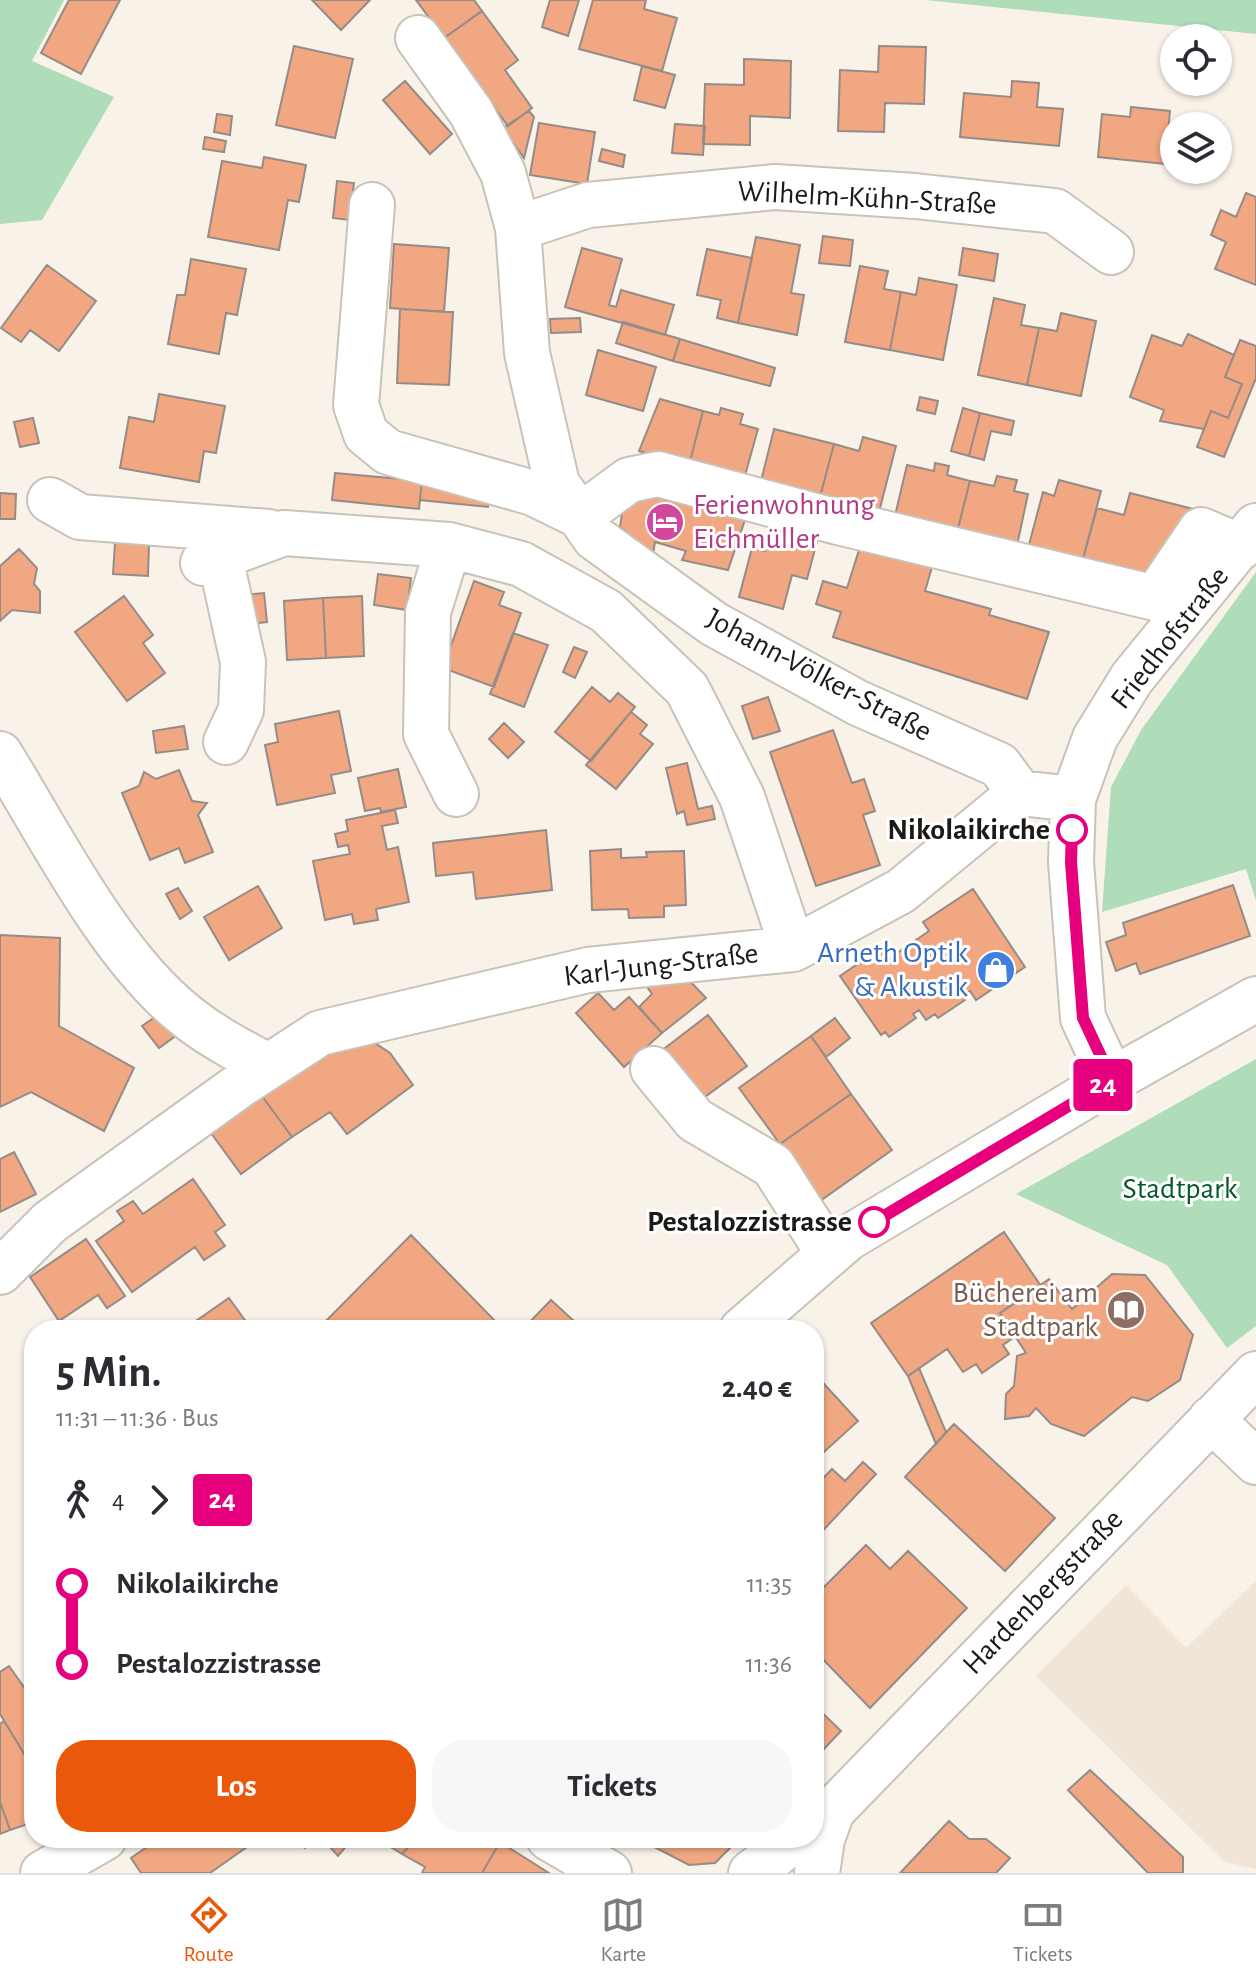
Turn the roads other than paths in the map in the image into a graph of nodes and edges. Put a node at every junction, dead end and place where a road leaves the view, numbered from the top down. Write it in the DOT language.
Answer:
graph roads {
  1 [pos="418,38"];
  2 [pos="372,205"];
  3 [pos="518,228"];
  4 [pos="1111,252"];
  5 [pos="50,500"];
  6 [pos="580,516"];
  7 [pos="284,533"];
  8 [pos="1248,537"];
  9 [pos="449,545"];
  10 [pos="226,742"];
  11 [pos="0,754"];
  12 [pos="1020,793"];
  13 [pos="456,794"];
  14 [pos="1073,799"];
  15 [pos="793,949"];
  16 [pos="1256,999"];
  17 [pos="268,1066"];
  18 [pos="653,1069"];
  19 [pos="1112,1080"];
  20 [pos="829,1254"];
  21 [pos="0,1272"];
  22 [pos="753,1320"];
  23 [pos="1256,1374"];
  24 [pos="1211,1419"];
  25 [pos="1256,1462"];
  26 [pos="824,1817"];
  27 [pos="87,1848"];
  28 [pos="566,1848"];
  29 [pos="784,1848"];
  30 [pos="821,1848"];
  31 [pos="43,1873"];
  32 [pos="609,1873"];
  33 [pos="751,1873"];
  34 [pos="817,1873"];
  1 -- 3 [label="street, Johann-Völker-Straße"];
  2 -- 6 [label="street, Johann-Völker-Straße"];
  3 -- 4 [label="street, Wilhelm-Kühn-Straße"];
  3 -- 6 [label="street, Johann-Völker-Straße"];
  5 -- 7 [label="street"];
  6 -- 8 [label="street"];
  6 -- 12 [label="street, Johann-Völker-Straße"];
  7 -- 9 [label="street"];
  7 -- 10 [label="street"];
  8 -- 14 [label="street, Friedhofstraße"];
  9 -- 13 [label="street"];
  9 -- 15 [label="street"];
  11 -- 17 [label="street"];
  12 -- 14 [label="street"];
  12 -- 15 [label="street, Karl-Jung-Straße"];
  14 -- 19 [label="street, Friedhofstraße"];
  15 -- 17 [label="street, Karl-Jung-Straße"];
  16 -- 19 [label="street"];
  17 -- 21 [label="street, Karl-Jung-Straße"];
  18 -- 20 [label="street"];
  19 -- 20 [label="street"];
  20 -- 22 [label="street"];
  23 -- 24 [label="street, Hardenbergstraße"];
  24 -- 25 [label="street"];
  24 -- 26 [label="street, Hardenbergstraße"];
  27 -- 31 [label="street"];
  28 -- 32 [label="street"];
  29 -- 33 [label="street"];
  30 -- 34 [label="street, Hardenbergstraße"];
}
